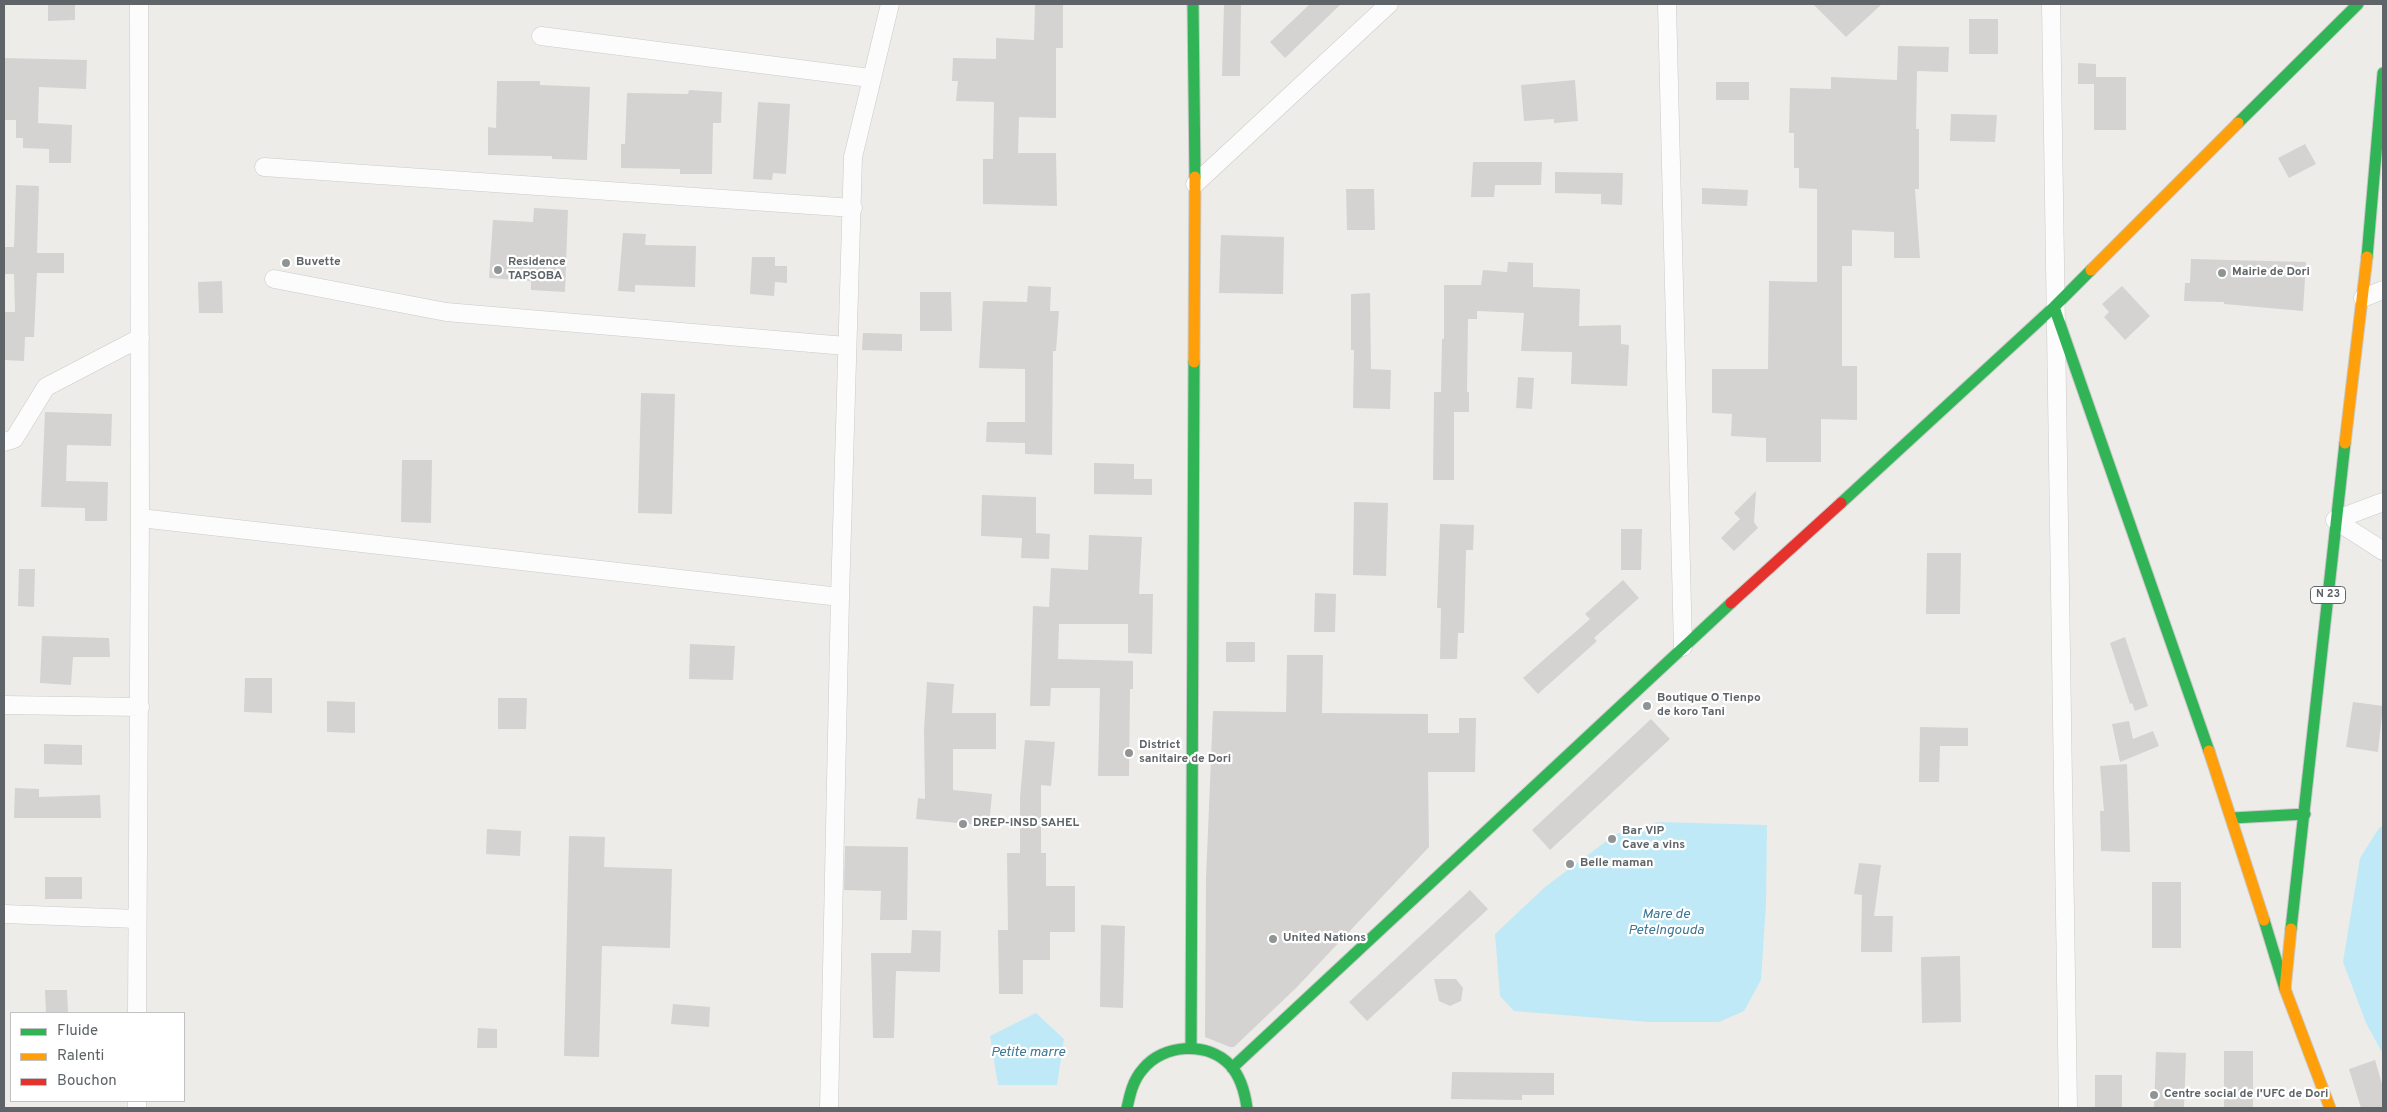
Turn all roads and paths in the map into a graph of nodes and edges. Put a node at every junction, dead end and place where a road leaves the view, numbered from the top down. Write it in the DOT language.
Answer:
graph roads {
  1 [pos="140,4"];
  2 [pos="890,4"];
  3 [pos="1193,4"];
  4 [pos="1389,4"];
  5 [pos="1667,4"];
  6 [pos="2051,4"];
  7 [pos="2358,4"];
  8 [pos="541,36"];
  9 [pos="2383,73"];
  10 [pos="870,78"];
  11 [pos="2383,78"];
  12 [pos="264,167"];
  13 [pos="1195,184"];
  14 [pos="852,208"];
  15 [pos="274,279"];
  16 [pos="2383,290"];
  17 [pos="2363,298"];
  18 [pos="2054,307"];
  19 [pos="140,338"];
  20 [pos="846,346"];
  21 [pos="4,442"];
  22 [pos="2383,502"];
  23 [pos="140,518"];
  24 [pos="2335,520"];
  25 [pos="2383,551"];
  26 [pos="840,597"];
  27 [pos="1683,647"];
  28 [pos="4,705"];
  29 [pos="140,707"];
  30 [pos="2305,814"];
  31 [pos="2232,818"];
  32 [pos="4,914"];
  33 [pos="138,919"];
  34 [pos="2285,989"];
  35 [pos="138,1012"];
  36 [pos="1191,1048"];
  37 [pos="1232,1068"];
  38 [pos="829,1108"];
  39 [pos="1127,1108"];
  40 [pos="1248,1108"];
  41 [pos="2068,1108"];
  42 [pos="2330,1108"];
  1 -- 19 [label="street"];
  2 -- 10 [label="street"];
  3 -- 13 [label="main road"];
  4 -- 13 [label="street"];
  5 -- 27 [label="street"];
  6 -- 18 [label="street"];
  7 -- 18 [label="main road"];
  8 -- 10 [label="street"];
  9 -- 11 [label="main road, N 23"];
  10 -- 14 [label="street"];
  11 -- 17 [label="main road, N 23"];
  12 -- 14 [label="street"];
  13 -- 36 [label="main road"];
  14 -- 20 [label="street"];
  15 -- 20 [label="street"];
  16 -- 17 [label="street"];
  17 -- 24 [label="main road, N 23"];
  18 -- 27 [label="main road"];
  18 -- 31 [label="main road"];
  18 -- 41 [label="street"];
  19 -- 21 [label="street"];
  19 -- 23 [label="street"];
  20 -- 26 [label="street"];
  22 -- 24 [label="street"];
  23 -- 26 [label="street"];
  23 -- 29 [label="street"];
  24 -- 25 [label="street"];
  24 -- 30 [label="main road, N 23"];
  26 -- 38 [label="street"];
  27 -- 37 [label="main road"];
  28 -- 29 [label="street"];
  29 -- 33 [label="street"];
  30 -- 31 [label="main road"];
  30 -- 34 [label="main road, N 23"];
  31 -- 34 [label="main road"];
  32 -- 33 [label="street"];
  33 -- 35 [label="street"];
  34 -- 42 [label="main road, N 23"];
  36 -- 37 [label="main road"];
  36 -- 39 [label="main road"];
  37 -- 40 [label="main road"];
}
